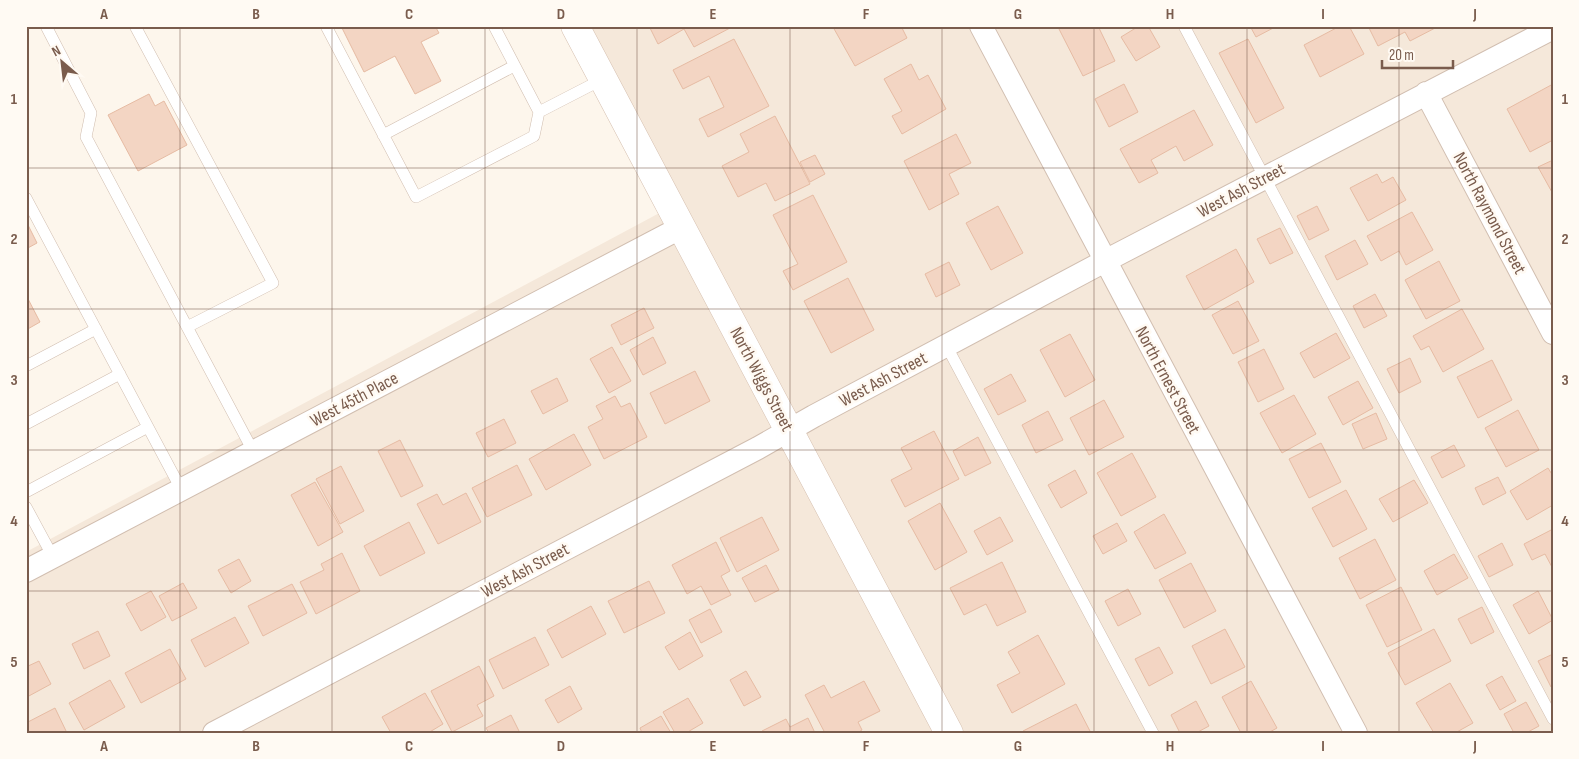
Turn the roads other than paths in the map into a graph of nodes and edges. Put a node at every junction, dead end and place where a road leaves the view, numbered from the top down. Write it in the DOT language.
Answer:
graph roads {
  1 [pos="46,26"];
  2 [pos="135,26"];
  3 [pos="326,26"];
  4 [pos="494,26"];
  5 [pos="575,26"];
  6 [pos="981,26"];
  7 [pos="1184,26"];
  8 [pos="1553,28"];
  9 [pos="514,66"];
  10 [pos="604,80"];
  11 [pos="1426,94"];
  12 [pos="539,112"];
  13 [pos="383,135"];
  14 [pos="1265,177"];
  15 [pos="26,198"];
  16 [pos="682,227"];
  17 [pos="1105,261"];
  18 [pos="187,327"];
  19 [pos="96,329"];
  20 [pos="1553,333"];
  21 [pos="946,345"];
  22 [pos="26,366"];
  23 [pos="120,374"];
  24 [pos="26,424"];
  25 [pos="148,427"];
  26 [pos="789,430"];
  27 [pos="254,451"];
  28 [pos="181,489"];
  29 [pos="26,492"];
  30 [pos="26,506"];
  31 [pos="53,557"];
  32 [pos="26,571"];
  33 [pos="1553,719"];
  34 [pos="214,733"];
  35 [pos="949,733"];
  36 [pos="1153,733"];
  37 [pos="1356,733"];
  1 -- 18 [label="lane"];
  2 -- 18 [label="lane"];
  3 -- 13 [label="lane"];
  4 -- 9 [label="lane"];
  5 -- 10 [label="street, North Wiggs Street"];
  6 -- 17 [label="street, North Ernest Street"];
  7 -- 14 [label="lane"];
  8 -- 11 [label="street, West Ash Street"];
  9 -- 12 [label="lane"];
  9 -- 13 [label="lane"];
  10 -- 12 [label="lane"];
  10 -- 16 [label="street, North Wiggs Street"];
  11 -- 14 [label="street, West Ash Street"];
  11 -- 20 [label="street, North Raymond Street"];
  12 -- 13 [label="lane"];
  14 -- 17 [label="street, West Ash Street"];
  14 -- 33 [label="lane"];
  15 -- 19 [label="lane"];
  16 -- 26 [label="street, North Wiggs Street"];
  16 -- 27 [label="street, West 45th Place"];
  17 -- 21 [label="street, West Ash Street"];
  17 -- 37 [label="street, North Ernest Street"];
  18 -- 27 [label="lane"];
  19 -- 22 [label="lane"];
  19 -- 23 [label="lane"];
  21 -- 26 [label="street, West Ash Street"];
  21 -- 36 [label="lane"];
  23 -- 24 [label="lane"];
  23 -- 25 [label="lane"];
  25 -- 28 [label="lane"];
  25 -- 29 [label="lane"];
  26 -- 34 [label="street, West Ash Street"];
  26 -- 35 [label="street, North Wiggs Street"];
  27 -- 28 [label="street, West 45th Place"];
  28 -- 31 [label="street, West 45th Place"];
  30 -- 31 [label="lane"];
  31 -- 32 [label="street, West 45th Place"];
}
